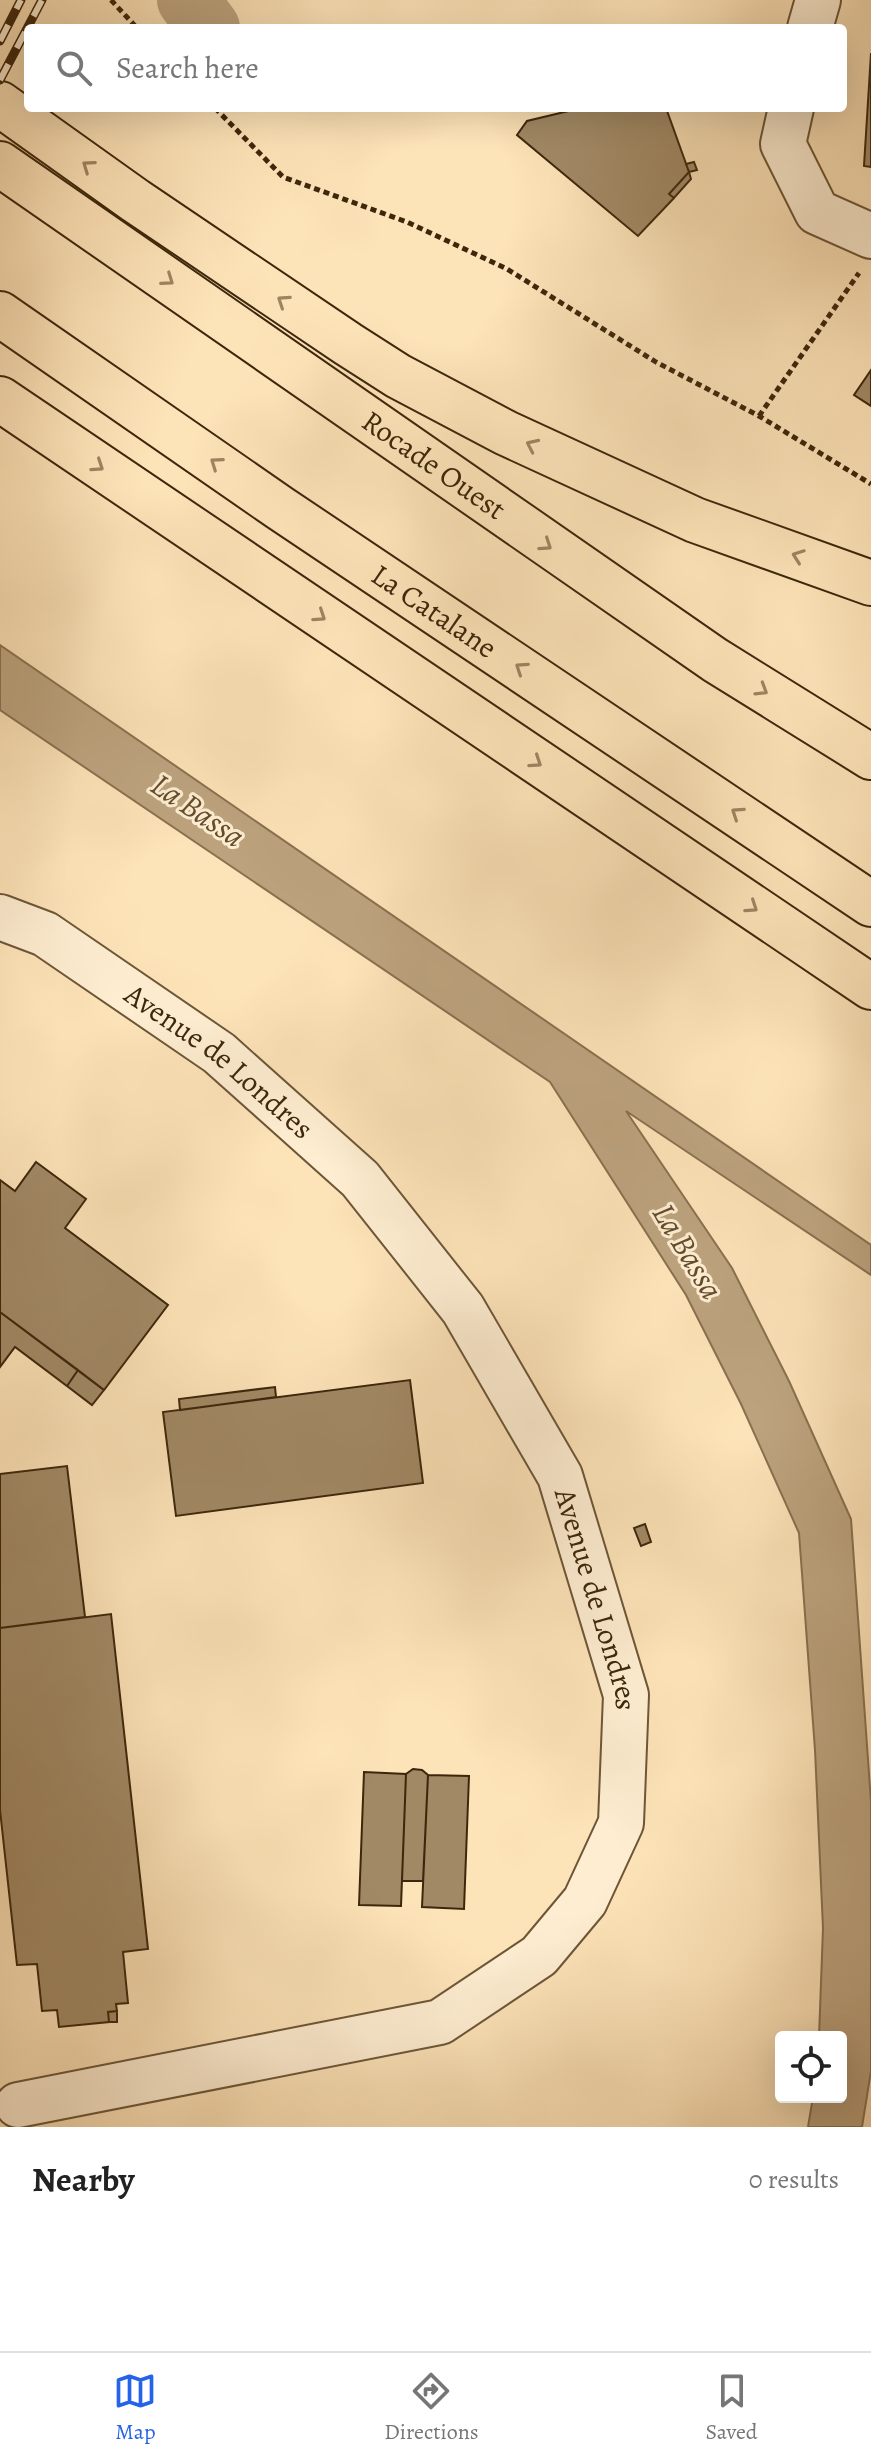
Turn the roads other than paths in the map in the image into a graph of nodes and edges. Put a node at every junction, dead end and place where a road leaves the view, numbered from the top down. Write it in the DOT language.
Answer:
graph roads {
  1 [pos="818,0"];
  2 [pos="811,24"];
  3 [pos="0,104"];
  4 [pos="790,112"];
  5 [pos="6,168"];
  6 [pos="867,252"];
  7 [pos="0,314"];
  8 [pos="17,411"];
  9 [pos="871,583"];
  10 [pos="871,757"];
  11 [pos="871,904"];
  12 [pos="0,917"];
  13 [pos="871,987"];
  14 [pos="12,2103"];
  1 -- 2 [label="street"];
  9 -- 3 [label="highway, Rocade Ouest, one-way"];
  4 -- 6 [label="street"];
  5 -- 10 [label="highway, Rocade Ouest, one-way"];
  11 -- 7 [label="highway, La Catalane, one-way"];
  8 -- 13 [label="highway, one-way"];
  12 -- 14 [label="street, Avenue de Londres"];
}
